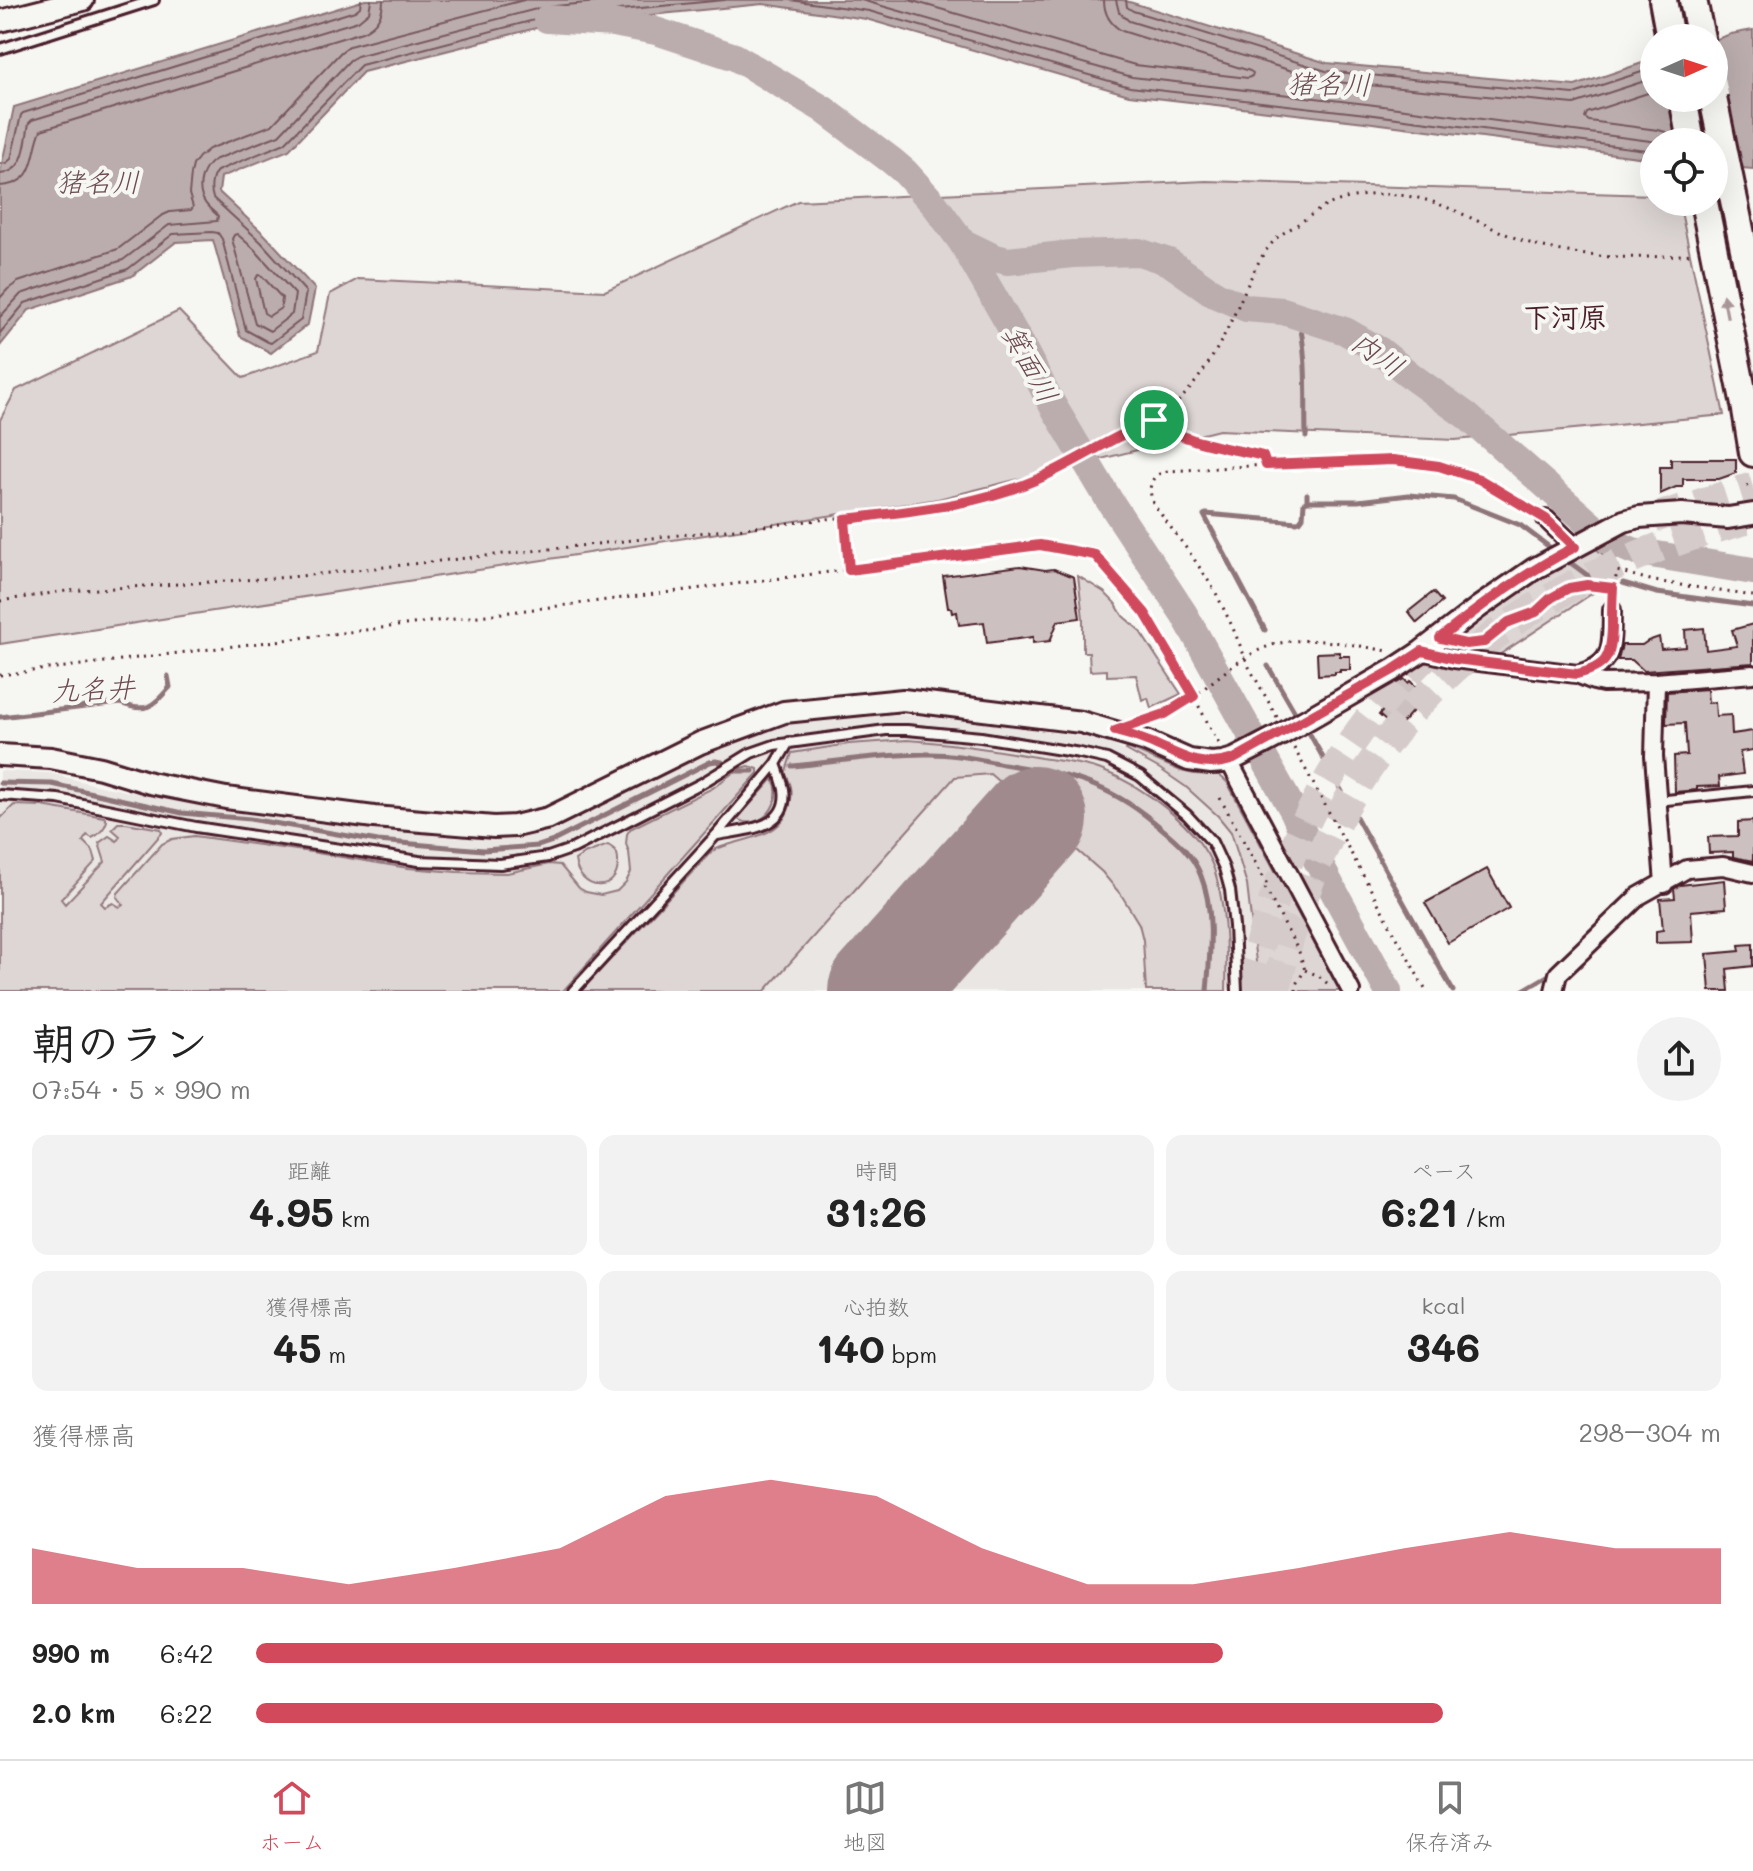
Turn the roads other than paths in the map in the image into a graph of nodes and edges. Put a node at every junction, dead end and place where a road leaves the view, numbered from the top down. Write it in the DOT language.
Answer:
graph roads {
  1 [pos="83,0"];
  2 [pos="154,0"];
  3 [pos="1663,0"];
  4 [pos="1693,0"];
  5 [pos="0,21"];
  6 [pos="1667,24"];
  7 [pos="1698,24"];
  8 [pos="0,49"];
  9 [pos="1716,112"];
  10 [pos="1707,216"];
  11 [pos="1753,293"];
  12 [pos="1753,453"];
  13 [pos="1753,514"];
  14 [pos="1546,519"];
  15 [pos="1579,545"];
  16 [pos="1612,610"];
  17 [pos="1419,654"];
  18 [pos="1577,674"];
  19 [pos="1753,674"];
  20 [pos="1656,682"];
  21 [pos="789,742"];
  22 [pos="0,755"];
  23 [pos="1231,760"];
  24 [pos="776,764"];
  25 [pos="1753,791"];
  26 [pos="0,795"];
  27 [pos="1656,801"];
  28 [pos="716,835"];
  29 [pos="1753,873"];
  30 [pos="1664,884"];
  31 [pos="573,991"];
  32 [pos="1237,991"];
  33 [pos="1351,991"];
  34 [pos="1554,991"];
  1 -- 5 [label="street"];
  2 -- 8 [label="lane"];
  3 -- 6 [label="highway"];
  4 -- 7 [label="highway"];
  9 -- 11 [label="highway, bridge"];
  12 -- 10 [label="highway, one-way, bridge"];
  13 -- 15 [label="street"];
  14 -- 15 [label="street"];
  15 -- 17 [label="street"];
  16 -- 18 [label="street"];
  17 -- 18 [label="street"];
  17 -- 23 [label="street"];
  18 -- 20 [label="street"];
  19 -- 20 [label="street"];
  20 -- 27 [label="street"];
  21 -- 24 [label="lane"];
  21 -- 26 [label="lane"];
  21 -- 32 [label="lane"];
  22 -- 23 [label="street"];
  23 -- 33 [label="street"];
  24 -- 28 [label="lane"];
  24 -- 28 [label="lane"];
  25 -- 27 [label="lane"];
  27 -- 30 [label="street"];
  28 -- 31 [label="lane"];
  29 -- 30 [label="street"];
  30 -- 34 [label="street"];
}
